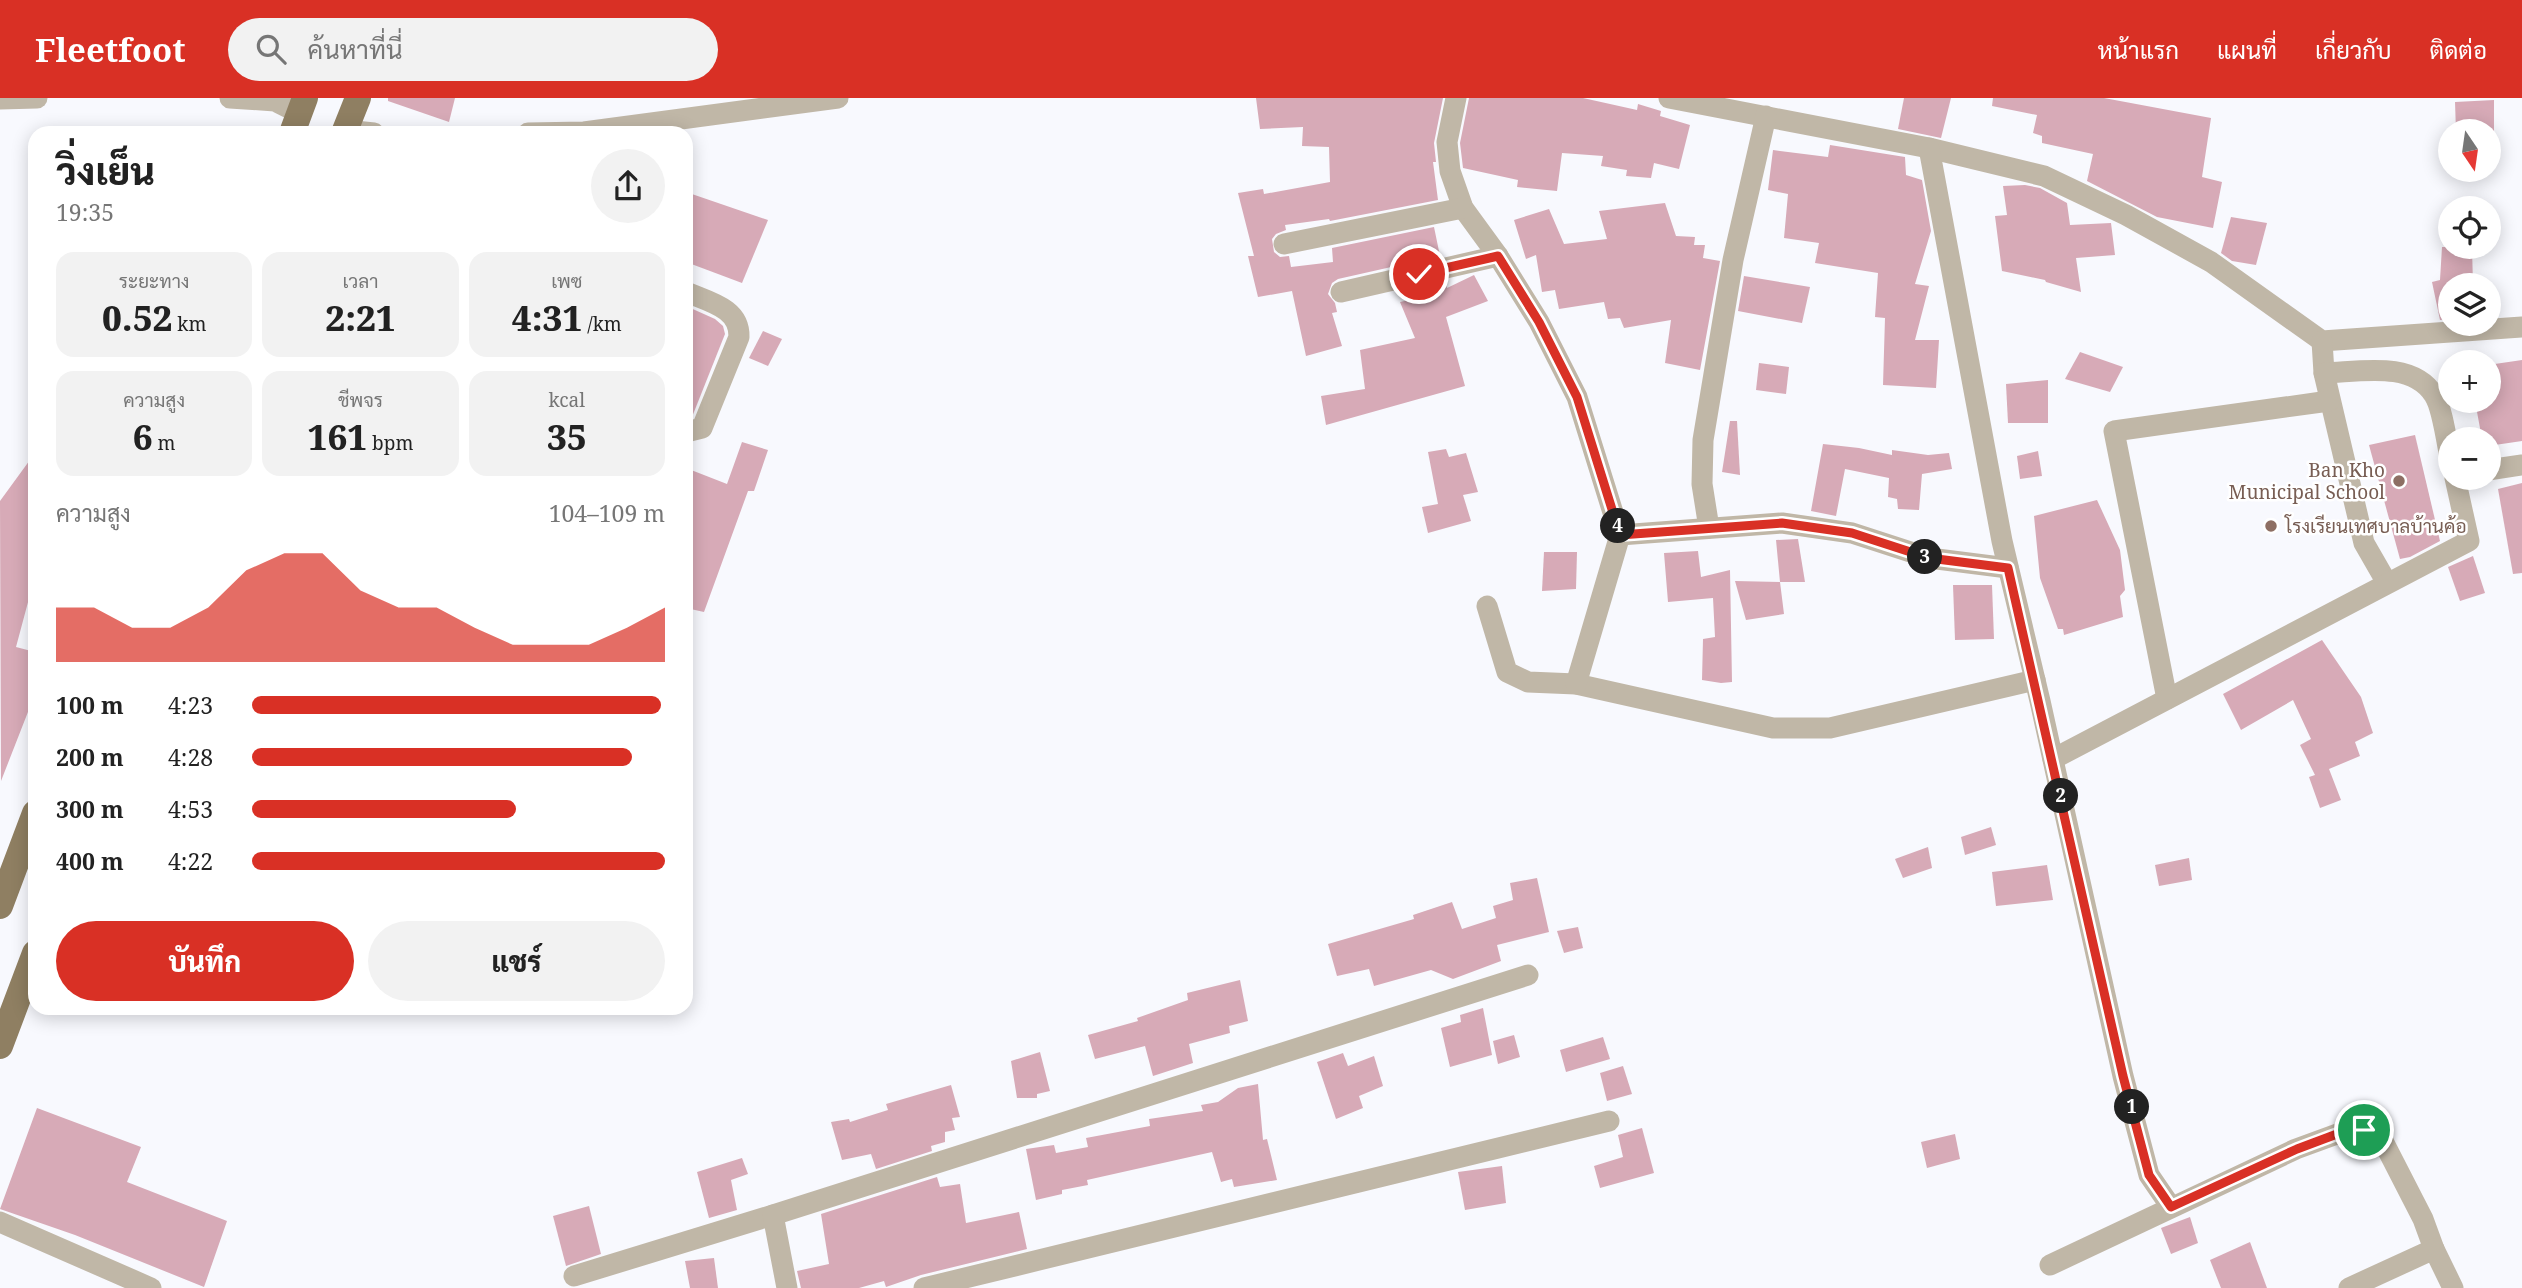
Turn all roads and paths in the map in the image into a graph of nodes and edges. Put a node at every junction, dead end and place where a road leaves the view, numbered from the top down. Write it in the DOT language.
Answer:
graph roads {
  1 [pos="37,98"];
  2 [pos="230,98"];
  3 [pos="358,98"];
  4 [pos="838,98"];
  5 [pos="1456,98"];
  6 [pos="1669,98"];
  7 [pos="0,99"];
  8 [pos="298,115"];
  9 [pos="1766,116"];
  10 [pos="347,126"];
  11 [pos="629,126"];
  12 [pos="1928,148"];
  13 [pos="1463,208"];
  14 [pos="1284,244"];
  15 [pos="1498,256"];
  16 [pos="1341,292"];
  17 [pos="693,295"];
  18 [pos="2522,327"];
  19 [pos="2322,341"];
  20 [pos="2323,373"];
  21 [pos="2329,401"];
  22 [pos="2443,427"];
  23 [pos="693,430"];
  24 [pos="2522,465"];
  25 [pos="2501,468"];
  26 [pos="2458,490"];
  27 [pos="1709,528"];
  28 [pos="1620,535"];
  29 [pos="2008,568"];
  30 [pos="2387,583"];
  31 [pos="1487,606"];
  32 [pos="2035,680"];
  33 [pos="1576,684"];
  34 [pos="2167,699"];
  35 [pos="2053,759"];
  36 [pos="28,832"];
  37 [pos="0,906"];
  38 [pos="28,972"];
  39 [pos="1528,975"];
  40 [pos="0,1046"];
  41 [pos="1608,1121"];
  42 [pos="2171,1207"];
  43 [pos="773,1216"];
  44 [pos="0,1222"];
  45 [pos="2434,1249"];
  46 [pos="2050,1265"];
  47 [pos="574,1276"];
  48 [pos="150,1288"];
  49 [pos="788,1288"];
  50 [pos="924,1288"];
  51 [pos="2349,1288"];
  52 [pos="2452,1288"];
  1 -- 7 [label="street"];
  2 -- 8 [label="street"];
  3 -- 10 [label="main road"];
  4 -- 11 [label="street"];
  5 -- 13 [label="street"];
  6 -- 9 [label="street"];
  9 -- 12 [label="street"];
  9 -- 27 [label="street"];
  12 -- 19 [label="street"];
  12 -- 29 [label="street"];
  13 -- 14 [label="street"];
  13 -- 15 [label="street"];
  15 -- 16 [label="street"];
  15 -- 28 [label="street"];
  17 -- 23 [label="street"];
  18 -- 19 [label="street"];
  19 -- 20 [label="street"];
  20 -- 21 [label="street"];
  20 -- 22 [label="street"];
  21 -- 30 [label="street"];
  21 -- 34 [label="street"];
  24 -- 25 [label="street"];
  26 -- 30 [label="street"];
  27 -- 28 [label="street"];
  27 -- 29 [label="street"];
  28 -- 33 [label="street"];
  29 -- 32 [label="street"];
  30 -- 34 [label="street"];
  31 -- 33 [label="street"];
  32 -- 33 [label="street"];
  32 -- 35 [label="street"];
  34 -- 35 [label="street"];
  35 -- 42 [label="street"];
  36 -- 37 [label="main road"];
  38 -- 40 [label="main road"];
  39 -- 43 [label="street"];
  41 -- 50 [label="street"];
  42 -- 45 [label="street"];
  42 -- 46 [label="street"];
  43 -- 47 [label="street"];
  43 -- 49 [label="street"];
  44 -- 48 [label="street"];
  45 -- 51 [label="street"];
  45 -- 52 [label="street"];
}
